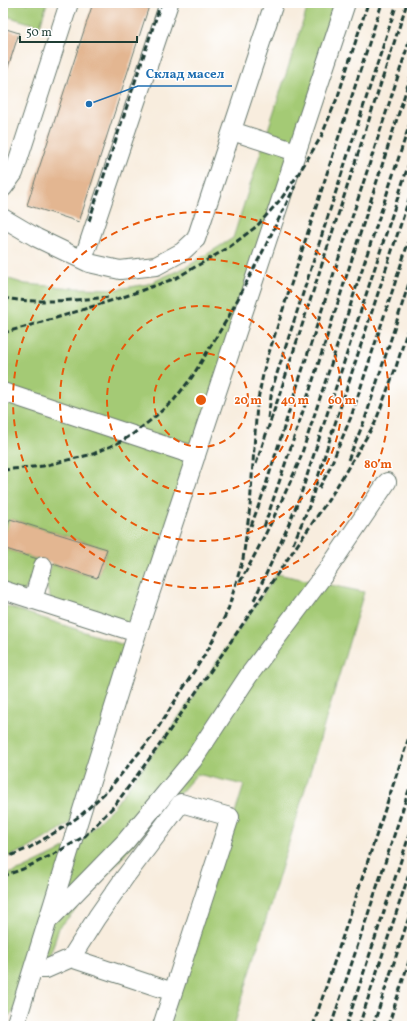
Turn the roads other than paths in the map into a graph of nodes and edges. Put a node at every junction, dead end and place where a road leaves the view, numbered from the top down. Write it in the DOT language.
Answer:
graph roads {
  1 [pos="69,3"];
  2 [pos="169,3"];
  3 [pos="274,3"];
  4 [pos="346,3"];
  5 [pos="232,131"];
  6 [pos="296,152"];
  7 [pos="3,188"];
  8 [pos="3,218"];
  9 [pos="83,260"];
  10 [pos="3,392"];
  11 [pos="196,456"];
  12 [pos="387,482"];
  13 [pos="43,566"];
  14 [pos="3,590"];
  15 [pos="33,600"];
  16 [pos="137,633"];
  17 [pos="48,920"];
  18 [pos="71,958"];
  19 [pos="33,969"];
  20 [pos="173,992"];
  21 [pos="15,1026"];
  22 [pos="162,1026"];
  1 -- 7 [label="lane"];
  2 -- 9 [label="lane"];
  3 -- 5 [label="lane"];
  4 -- 6 [label="lane"];
  5 -- 6 [label="lane"];
  5 -- 9 [label="lane"];
  6 -- 11 [label="lane"];
  8 -- 9 [label="lane"];
  10 -- 11 [label="lane"];
  11 -- 16 [label="lane"];
  12 -- 17 [label="lane"];
  13 -- 15 [label="lane"];
  14 -- 15 [label="lane"];
  15 -- 16 [label="lane"];
  16 -- 17 [label="lane"];
  17 -- 19 [label="lane"];
  18 -- 19 [label="lane"];
  18 -- 20 [label="lane"];
  18 -- 20 [label="lane"];
  19 -- 21 [label="lane"];
  20 -- 22 [label="lane"];
}
